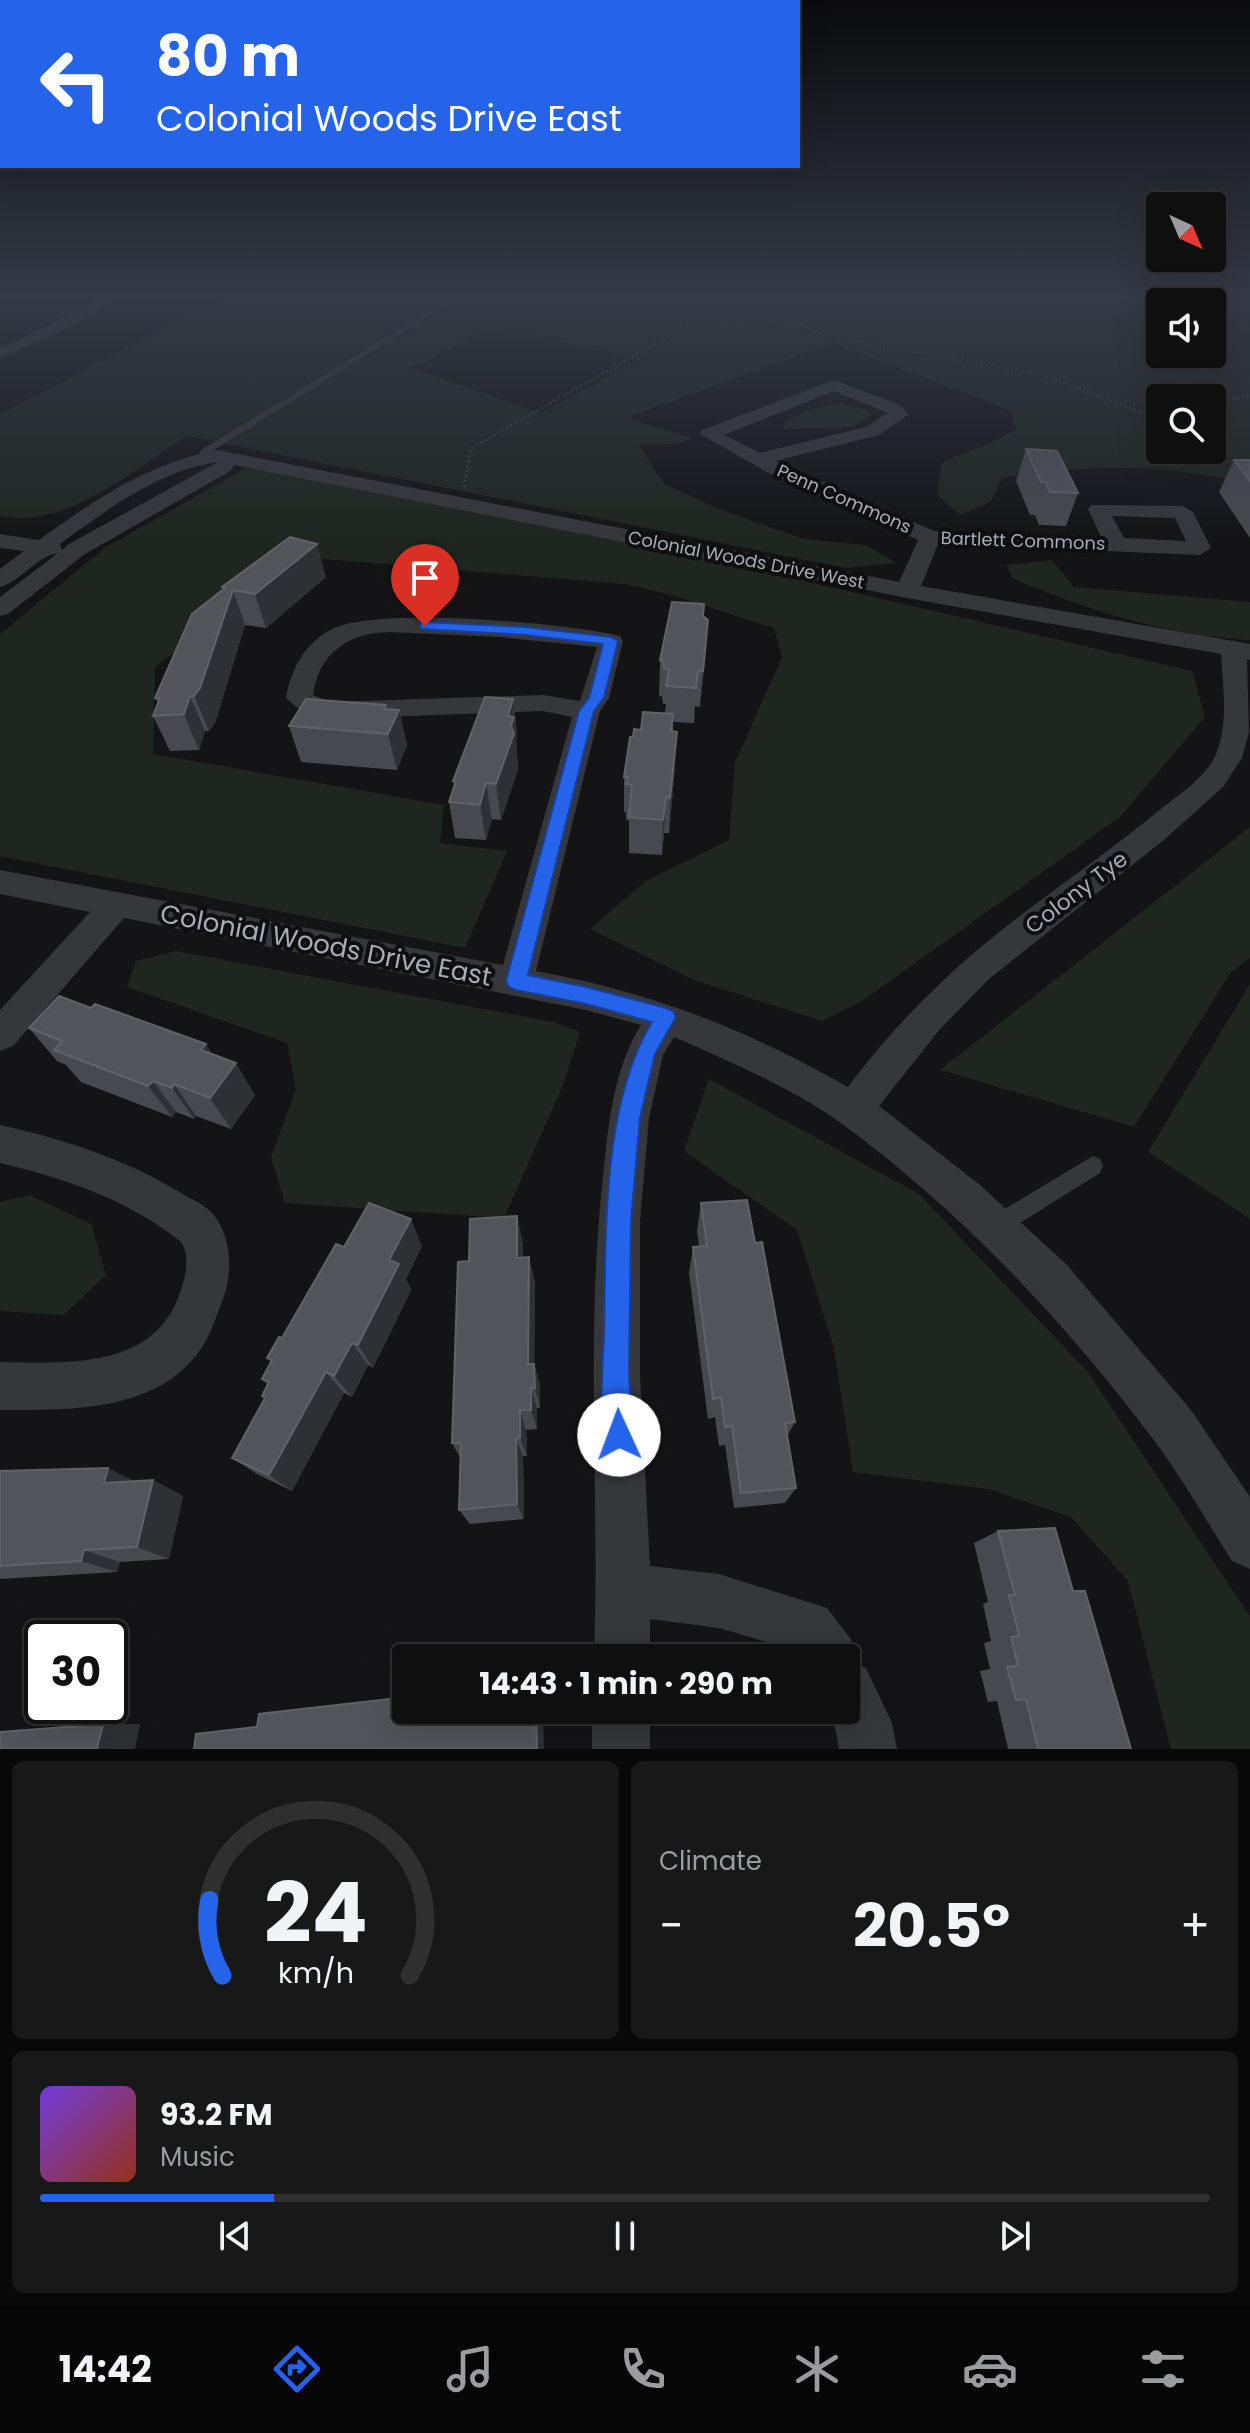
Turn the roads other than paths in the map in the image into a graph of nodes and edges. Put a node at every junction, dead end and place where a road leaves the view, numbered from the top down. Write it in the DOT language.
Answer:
graph roads {
  1 [pos="325,378"];
  2 [pos="203,457"];
  3 [pos="759,459"];
  4 [pos="244,461"];
  5 [pos="930,537"];
  6 [pos="0,541"];
  7 [pos="1116,545"];
  8 [pos="42,547"];
  9 [pos="77,549"];
  10 [pos="0,580"];
  11 [pos="907,591"];
  12 [pos="0,600"];
  13 [pos="0,609"];
  14 [pos="1242,651"];
  15 [pos="587,711"];
  16 [pos="1239,764"];
  17 [pos="0,882"];
  18 [pos="117,904"];
  19 [pos="516,981"];
  20 [pos="666,1017"];
  21 [pos="0,1035"];
  22 [pos="854,1110"];
  23 [pos="0,1144"];
  24 [pos="1093,1166"];
  25 [pos="994,1227"];
  26 [pos="0,1386"];
  27 [pos="1250,1543"];
  28 [pos="623,1589"];
  29 [pos="622,1644"];
  30 [pos="820,1644"];
  31 [pos="860,1717"];
  32 [pos="621,1724"];
  33 [pos="621,1749"];
  34 [pos="868,1749"];
  1 -- 2 [label="lane"];
  2 -- 4 [label="street, Colonial Woods Drive West"];
  2 -- 8 [label="street"];
  3 -- 3 [label="street, Penn Commons"];
  3 -- 5 [label="street, Penn Commons"];
  4 -- 9 [label="street"];
  4 -- 11 [label="street, Colonial Woods Drive West"];
  5 -- 7 [label="street, Bartlett Commons"];
  5 -- 11 [label="street"];
  6 -- 8 [label="street"];
  8 -- 9 [label="street"];
  8 -- 10 [label="street"];
  8 -- 12 [label="street"];
  9 -- 13 [label="street"];
  11 -- 14 [label="street, Colonial Woods Drive West"];
  14 -- 16 [label="street, Colony Tye"];
  15 -- 15 [label="street"];
  15 -- 19 [label="street"];
  16 -- 22 [label="street, Colony Tye"];
  17 -- 18 [label="street, Colonial Woods Drive East"];
  18 -- 19 [label="street, Colonial Woods Drive East"];
  18 -- 21 [label="street"];
  19 -- 20 [label="street, Colonial Woods Drive East"];
  20 -- 22 [label="street, Colonial Woods Drive East"];
  20 -- 28 [label="street"];
  22 -- 25 [label="street, Colonial Woods Drive East"];
  23 -- 26 [label="street"];
  24 -- 25 [label="lane"];
  25 -- 27 [label="street, Colonial Woods Drive East"];
  28 -- 29 [label="street"];
  28 -- 30 [label="street"];
  31 -- 34 [label="street"];
  32 -- 33 [label="street"];
}
